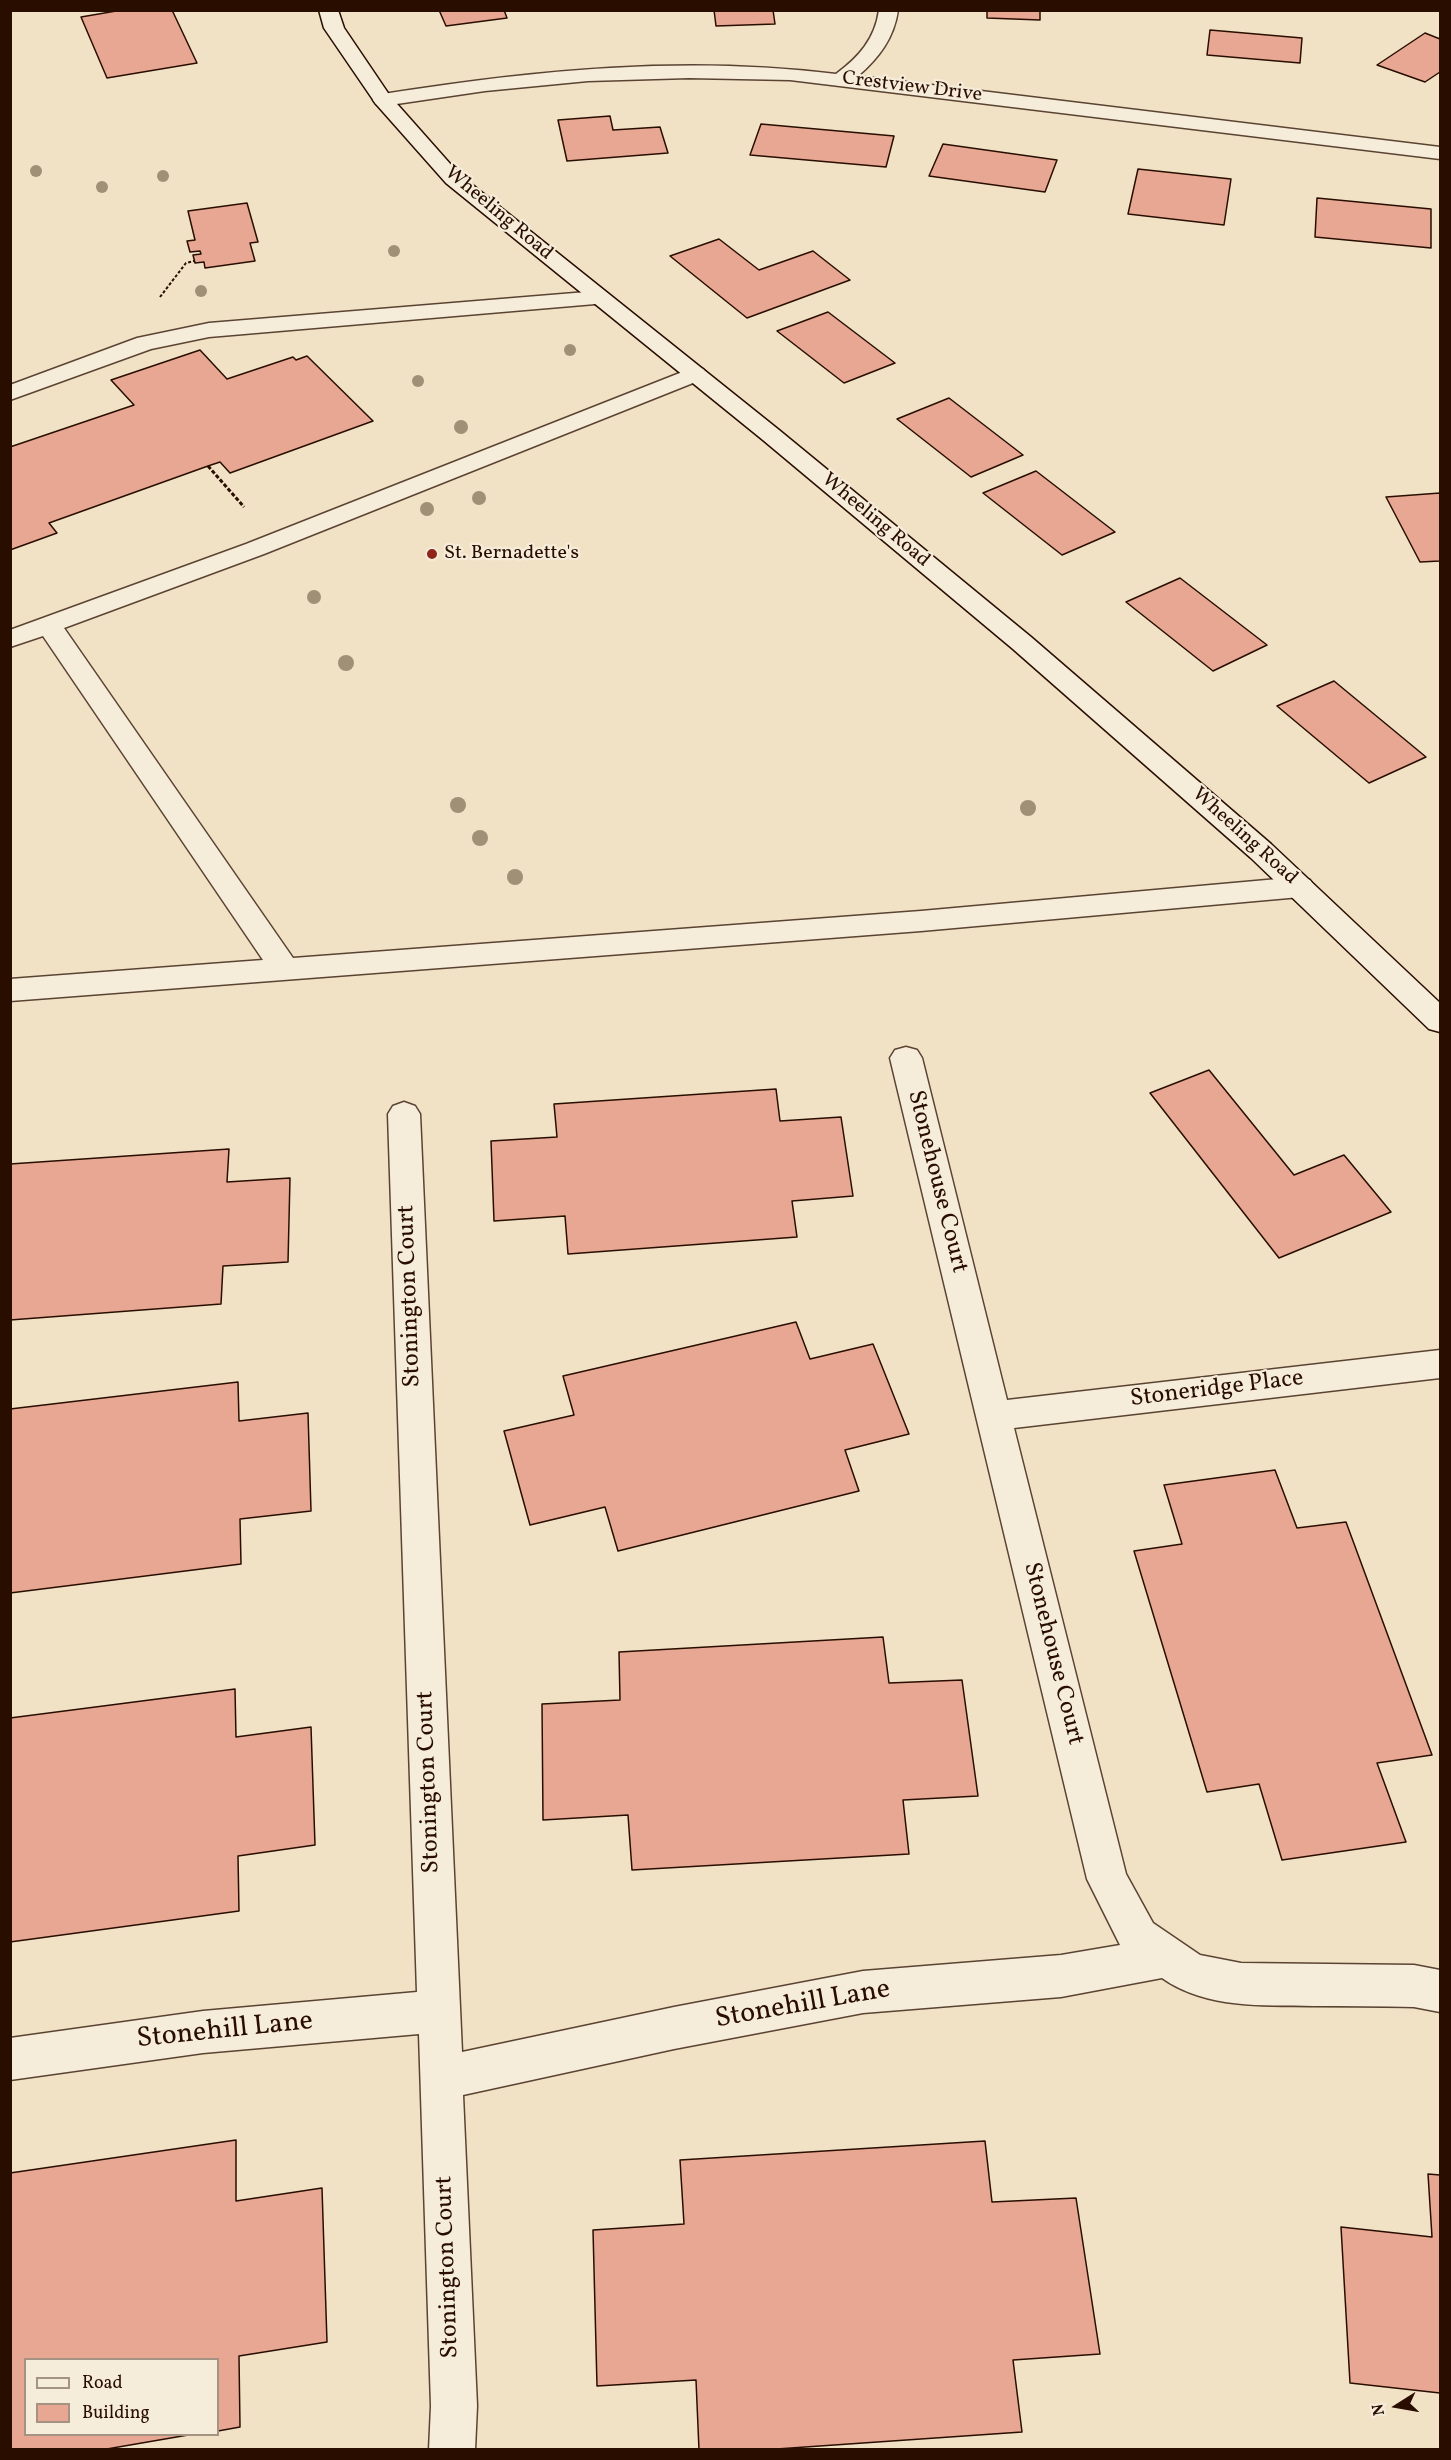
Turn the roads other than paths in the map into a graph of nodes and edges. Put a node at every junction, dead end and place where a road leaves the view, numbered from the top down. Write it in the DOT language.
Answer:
graph roads {
  1 [pos="328,10"];
  2 [pos="889,10"];
  3 [pos="842,79"];
  4 [pos="383,100"];
  5 [pos="1440,153"];
  6 [pos="599,298"];
  7 [pos="695,374"];
  8 [pos="10,393"];
  9 [pos="49,625"];
  10 [pos="10,639"];
  11 [pos="1300,887"];
  12 [pos="286,970"];
  13 [pos="10,990"];
  14 [pos="1440,1021"];
  15 [pos="906,1058"];
  16 [pos="404,1114"];
  17 [pos="1440,1364"];
  18 [pos="994,1416"];
  19 [pos="1167,1957"];
  20 [pos="1440,1991"];
  21 [pos="440,2011"];
  22 [pos="10,2059"];
  23 [pos="442,2078"];
  24 [pos="452,2450"];
  1 -- 4 [label="street, Wheeling Road"];
  2 -- 3 [label="street"];
  3 -- 4 [label="street, Crestview Drive"];
  3 -- 5 [label="street, Crestview Drive"];
  4 -- 6 [label="street, Wheeling Road"];
  6 -- 7 [label="street, Wheeling Road"];
  6 -- 8 [label="street"];
  7 -- 9 [label="street"];
  7 -- 11 [label="street, Wheeling Road"];
  9 -- 10 [label="street"];
  9 -- 12 [label="street"];
  11 -- 12 [label="street"];
  11 -- 14 [label="street, Wheeling Road"];
  12 -- 13 [label="street"];
  15 -- 18 [label="street, Stonehouse Court"];
  16 -- 21 [label="street, Stonington Court"];
  17 -- 18 [label="street, Stoneridge Place"];
  18 -- 19 [label="street, Stonehouse Court"];
  19 -- 20 [label="street, Stonehouse Court"];
  19 -- 23 [label="street, Stonehill Lane"];
  21 -- 22 [label="street, Stonehill Lane"];
  21 -- 23 [label="street, Stonington Court"];
  23 -- 24 [label="street, Stonington Court"];
}
